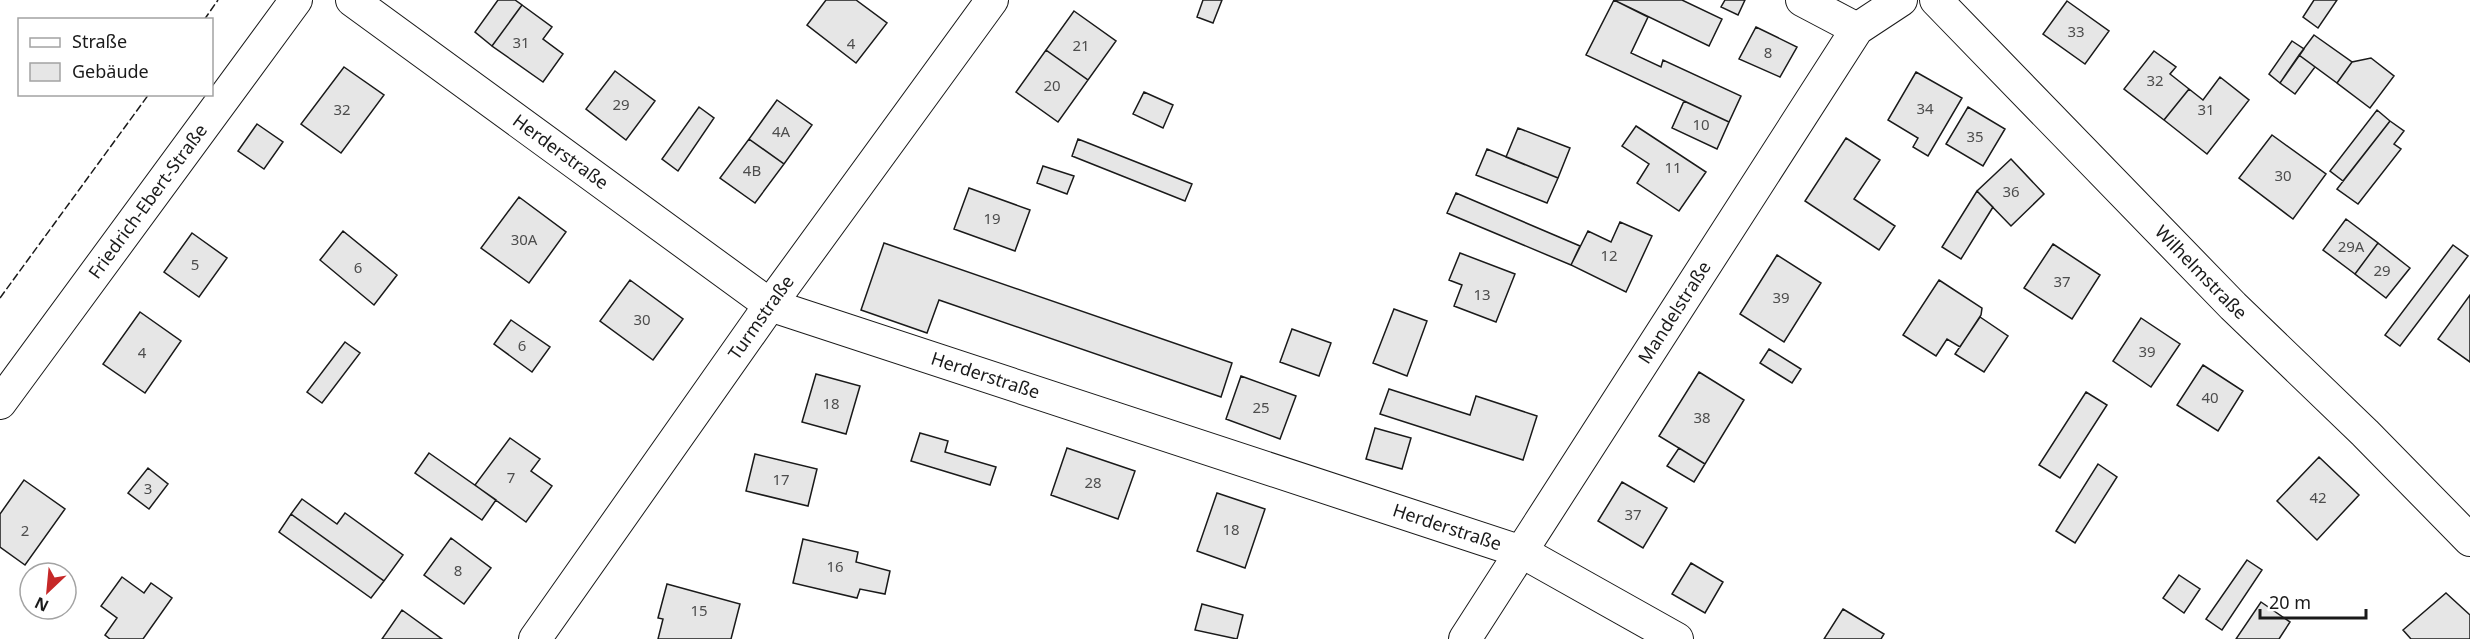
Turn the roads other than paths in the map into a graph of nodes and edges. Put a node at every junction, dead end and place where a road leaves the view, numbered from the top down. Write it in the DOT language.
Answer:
graph roads {
  1 [pos="296,0"];
  2 [pos="352,0"];
  3 [pos="992,0"];
  4 [pos="1802,0"];
  5 [pos="1901,0"];
  6 [pos="1936,0"];
  7 [pos="1857,29"];
  8 [pos="770,305"];
  9 [pos="0,403"];
  10 [pos="2470,540"];
  11 [pos="1522,552"];
  12 [pos="535,639"];
  13 [pos="1465,639"];
  14 [pos="1677,639"];
  1 -- 9 [label="street, Friedrich-Ebert-Straße"];
  2 -- 8 [label="street, Herderstraße"];
  3 -- 8 [label="street, Turmstraße"];
  4 -- 7 [label="street"];
  5 -- 7 [label="street, Mandelstraße"];
  6 -- 10 [label="street, Wilhelmstraße"];
  7 -- 11 [label="street, Mandelstraße"];
  8 -- 11 [label="street, Herderstraße"];
  8 -- 12 [label="street, Turmstraße"];
  11 -- 13 [label="street, Mandelstraße"];
  11 -- 14 [label="street, Herderstraße"];
}
